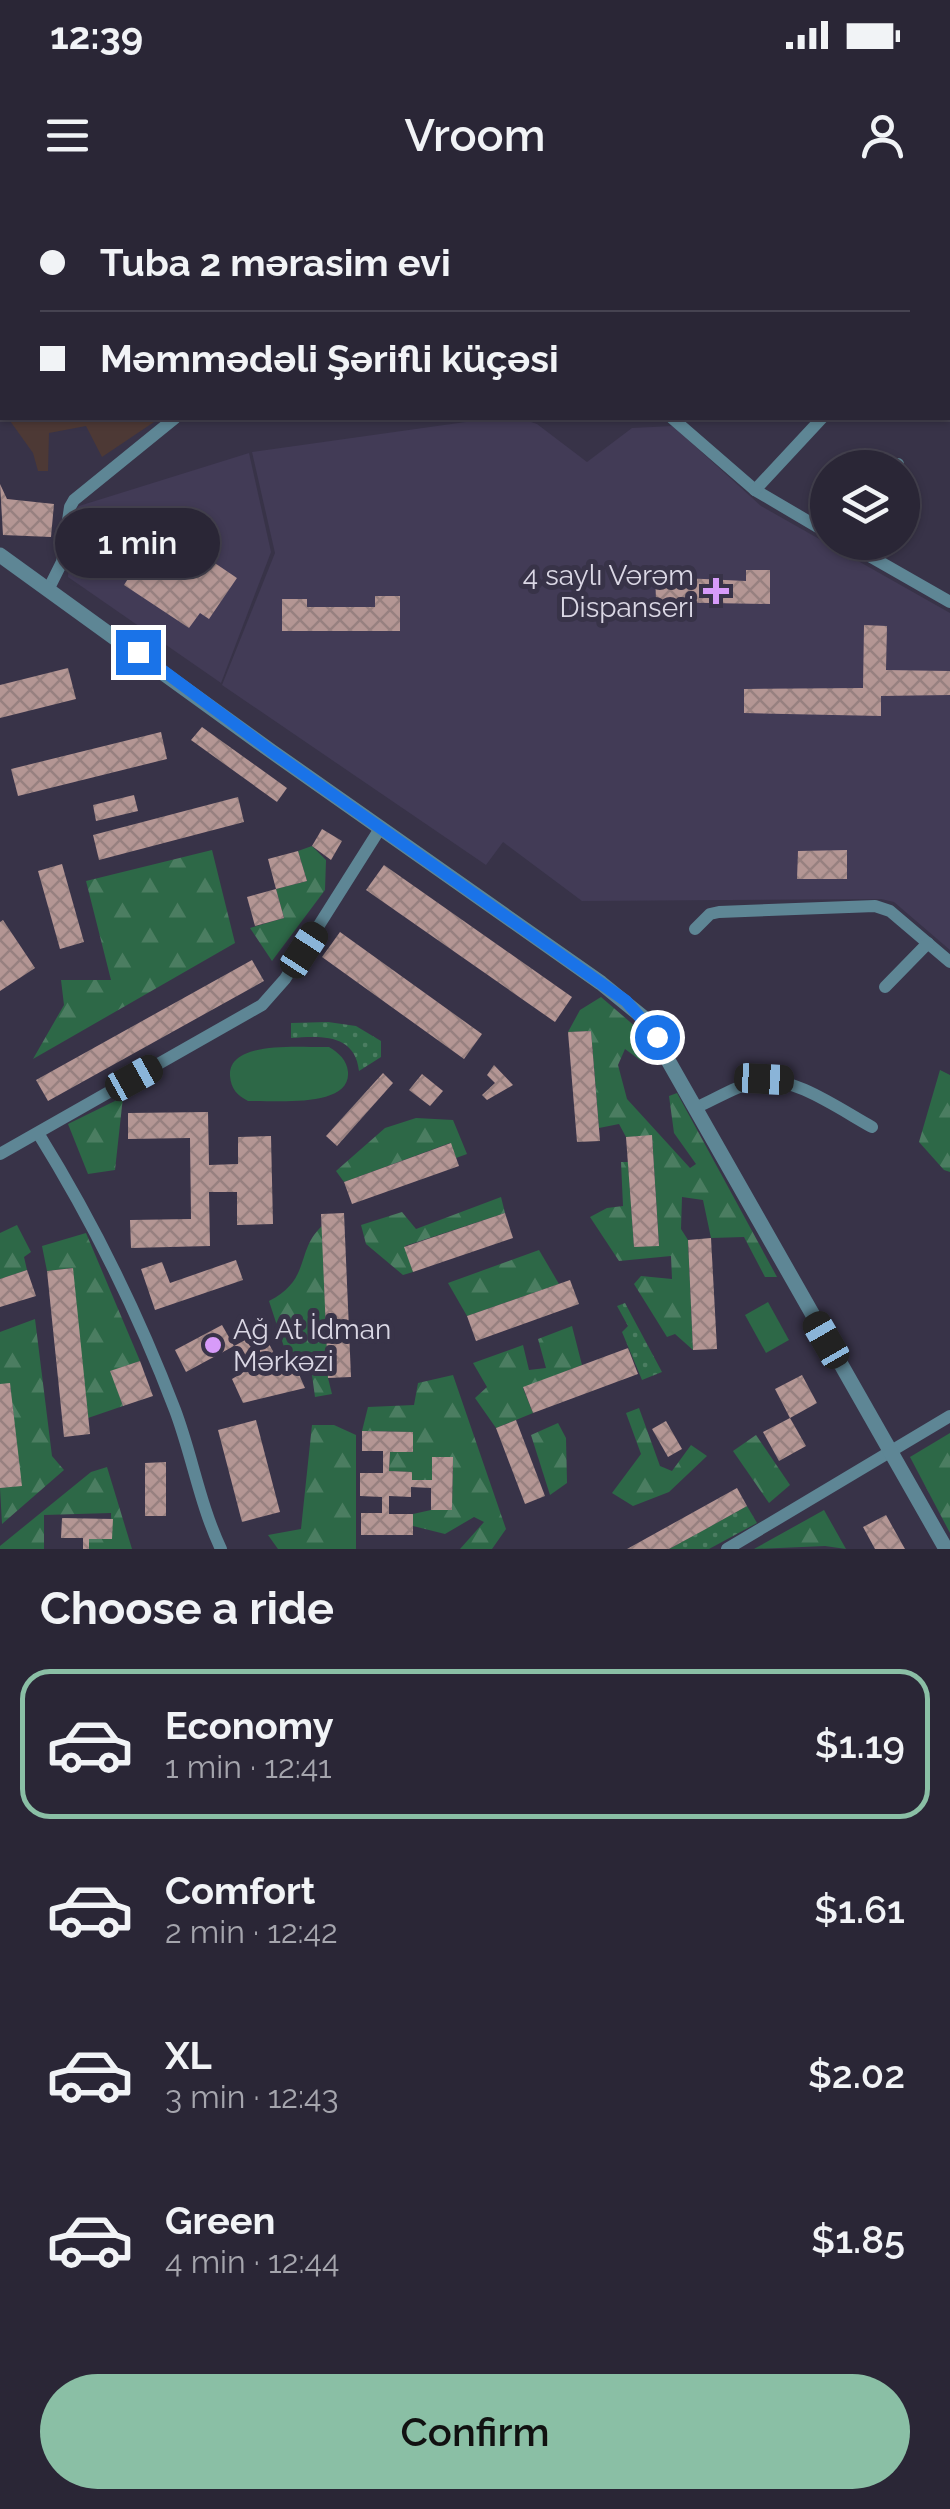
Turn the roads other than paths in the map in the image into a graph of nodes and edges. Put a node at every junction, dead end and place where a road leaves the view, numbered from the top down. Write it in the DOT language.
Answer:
graph roads {
  1 [pos="174,420"];
  2 [pos="674,420"];
  3 [pos="820,420"];
  4 [pos="755,490"];
  5 [pos="810,522"];
  6 [pos="0,555"];
  7 [pos="885,560"];
  8 [pos="49,588"];
  9 [pos="950,602"];
  10 [pos="380,827"];
  11 [pos="695,929"];
  12 [pos="928,943"];
  13 [pos="950,962"];
  14 [pos="885,987"];
  15 [pos="695,1108"];
  16 [pos="872,1127"];
  17 [pos="38,1132"];
  18 [pos="0,1154"];
  19 [pos="950,1416"];
  20 [pos="889,1452"];
  21 [pos="222,1549"];
  22 [pos="727,1549"];
  23 [pos="946,1549"];
  1 -- 8 [label="street"];
  2 -- 4 [label="street"];
  3 -- 4 [label="street"];
  4 -- 5 [label="street"];
  6 -- 8 [label="street"];
  7 -- 9 [label="street"];
  8 -- 10 [label="street"];
  10 -- 15 [label="street"];
  10 -- 17 [label="street"];
  11 -- 12 [label="street"];
  12 -- 13 [label="street"];
  12 -- 14 [label="street"];
  15 -- 16 [label="street"];
  15 -- 20 [label="street"];
  17 -- 18 [label="street"];
  17 -- 21 [label="street"];
  19 -- 20 [label="street"];
  20 -- 22 [label="street"];
  20 -- 23 [label="street"];
}
